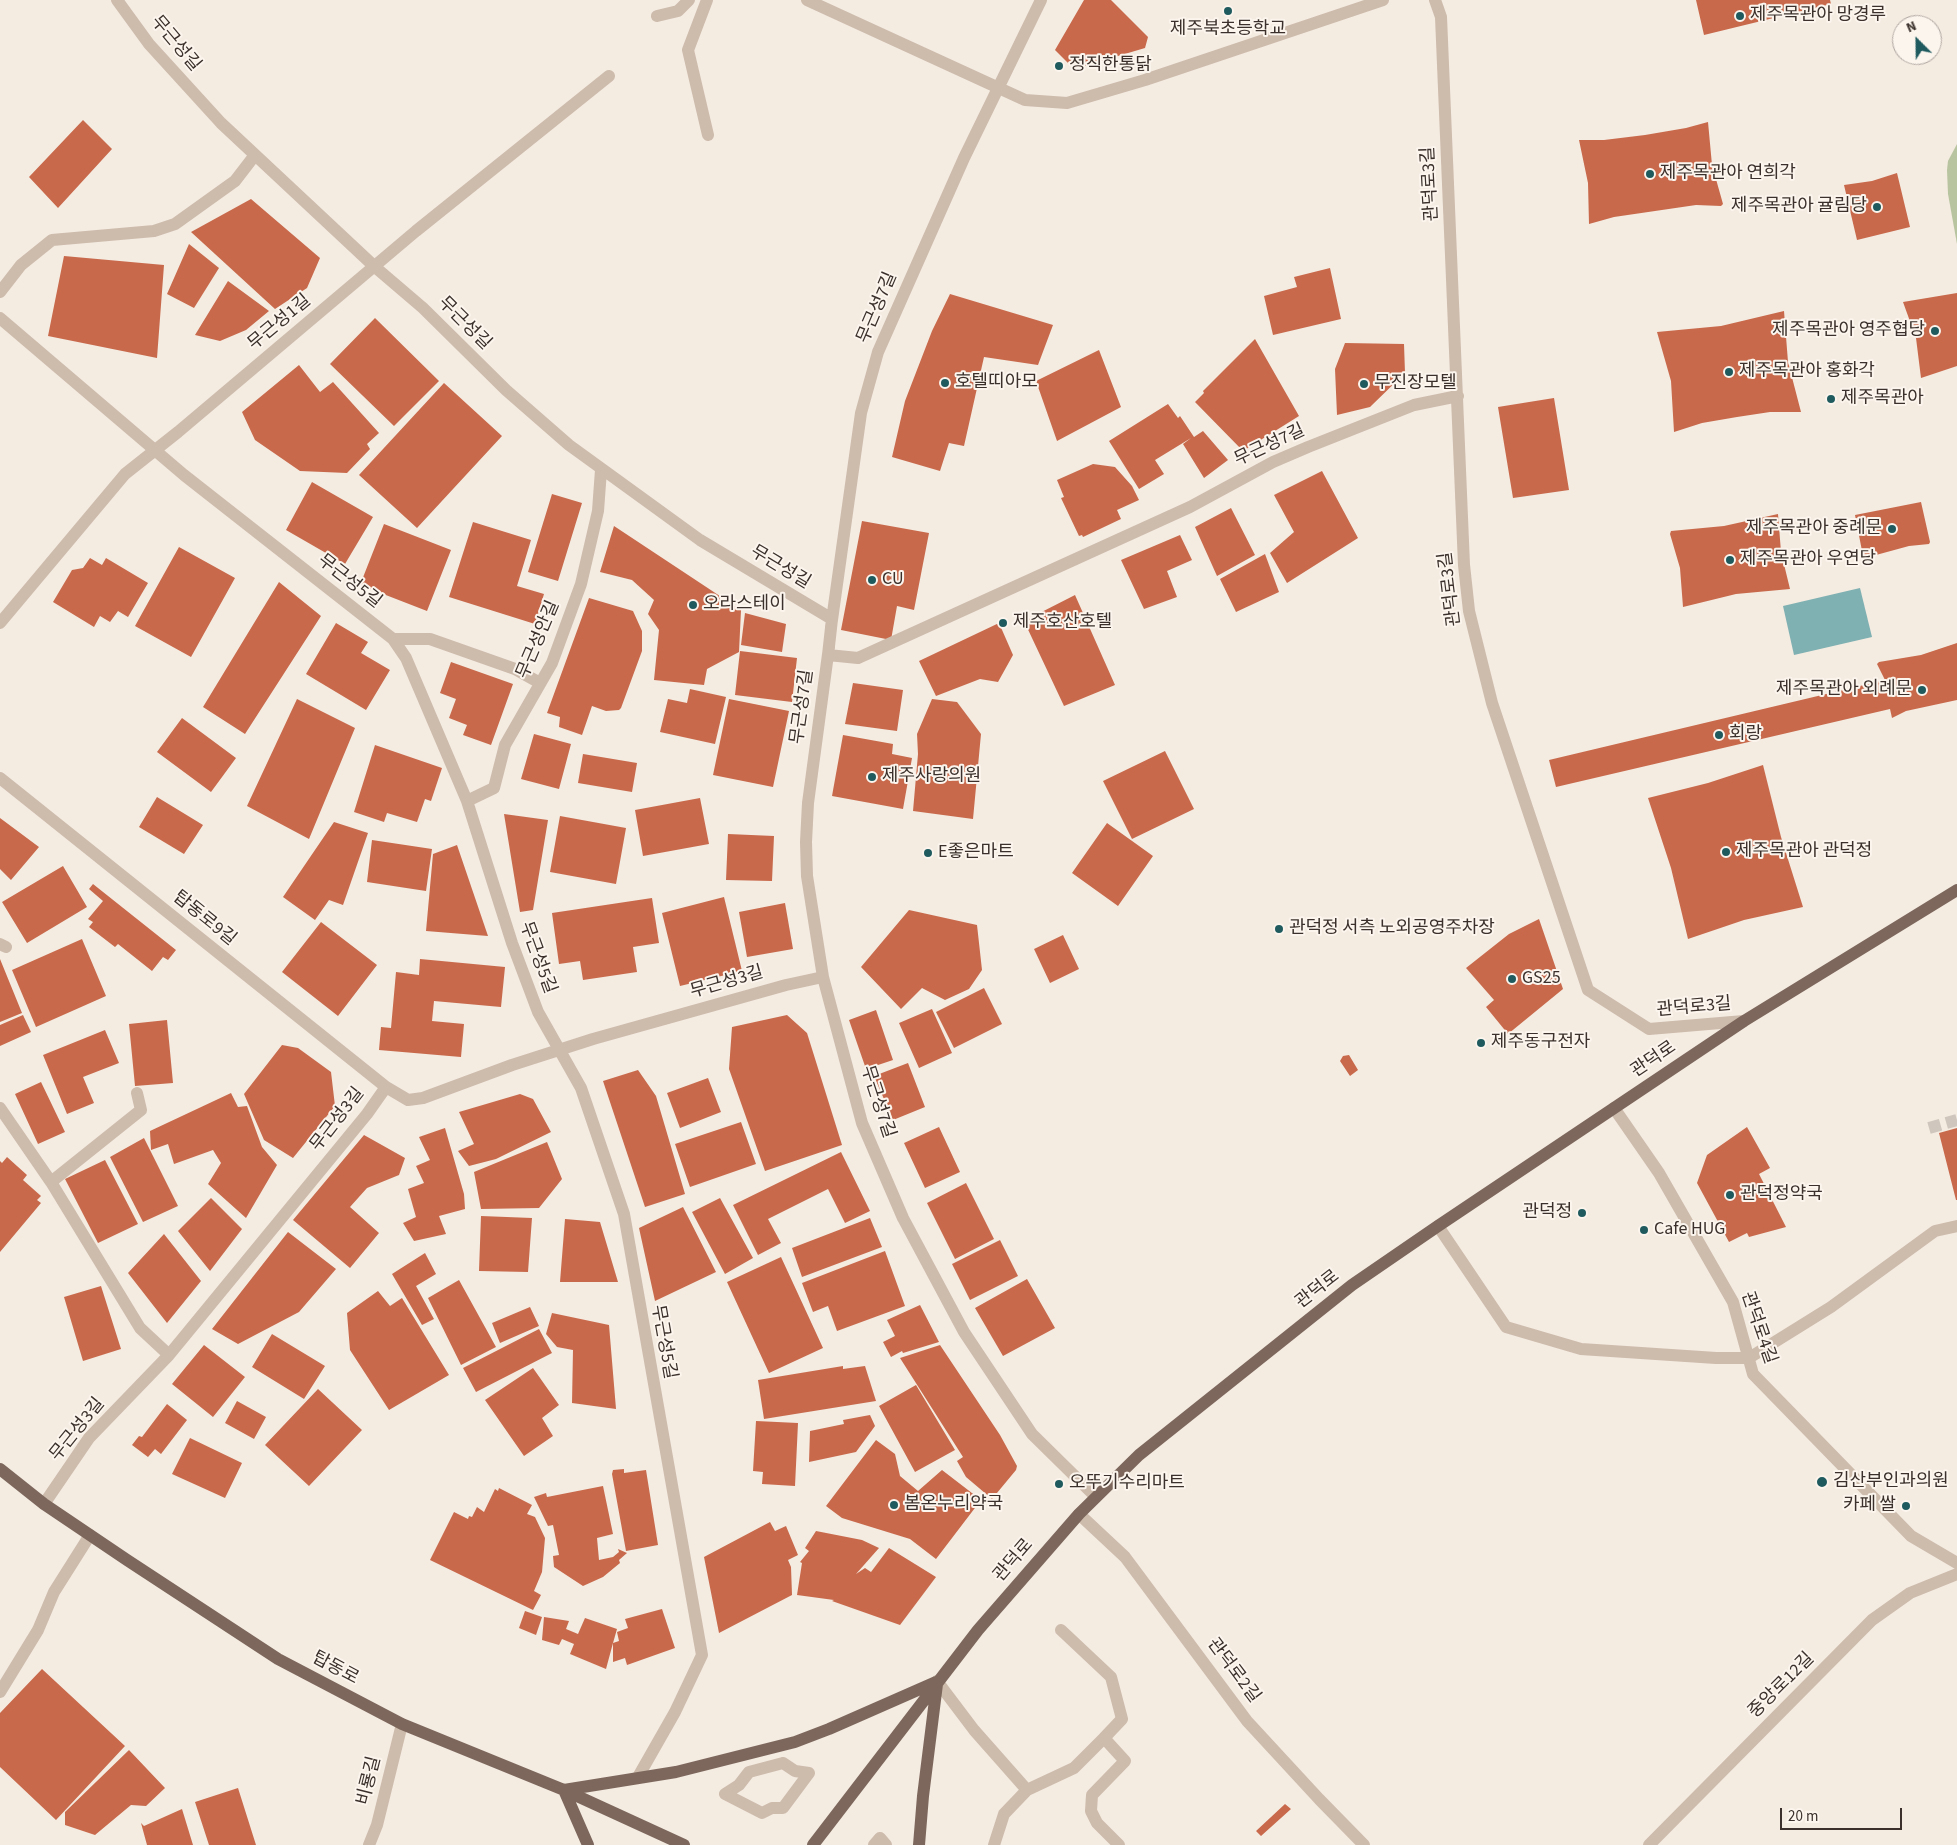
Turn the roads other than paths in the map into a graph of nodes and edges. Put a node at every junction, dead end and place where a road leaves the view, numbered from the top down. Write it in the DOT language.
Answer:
graph roads {
  1 [pos="117,0"];
  2 [pos="689,0"];
  3 [pos="707,0"];
  4 [pos="806,0"];
  5 [pos="1041,0"];
  6 [pos="1383,0"];
  7 [pos="1435,0"];
  8 [pos="657,16"];
  9 [pos="609,76"];
  10 [pos="997,87"];
  11 [pos="708,135"];
  12 [pos="255,155"];
  13 [pos="375,266"];
  14 [pos="0,292"];
  15 [pos="0,318"];
  16 [pos="1458,396"];
  17 [pos="155,450"];
  18 [pos="601,470"];
  19 [pos="832,619"];
  20 [pos="0,623"];
  21 [pos="393,639"];
  22 [pos="828,655"];
  23 [pos="540,683"];
  24 [pos="0,778"];
  25 [pos="467,801"];
  26 [pos="1957,890"];
  27 [pos="823,977"];
  28 [pos="1744,1021"];
  29 [pos="560,1050"];
  30 [pos="386,1087"];
  31 [pos="137,1093"];
  32 [pos="0,1108"];
  33 [pos="1614,1108"];
  34 [pos="51,1182"];
  35 [pos="1438,1226"];
  36 [pos="1957,1226"];
  37 [pos="169,1355"];
  38 [pos="1749,1358"];
  39 [pos="0,1469"];
  40 [pos="1096,1497"];
  41 [pos="44,1504"];
  42 [pos="1079,1514"];
  43 [pos="90,1535"];
  44 [pos="1957,1563"];
  45 [pos="1957,1574"];
  46 [pos="1062,1630"];
  47 [pos="937,1681"];
  48 [pos="0,1692"];
  49 [pos="402,1724"];
  50 [pos="1104,1738"];
  51 [pos="638,1777"];
  52 [pos="739,1785"];
  53 [pos="564,1790"];
  54 [pos="1027,1790"];
  55 [pos="369,1845"];
  56 [pos="588,1845"];
  57 [pos="684,1845"];
  58 [pos="813,1845"];
  59 [pos="874,1845"];
  60 [pos="886,1845"];
  61 [pos="919,1845"];
  62 [pos="994,1845"];
  63 [pos="1119,1845"];
  64 [pos="1364,1845"];
  65 [pos="1649,1845"];
  1 -- 12 [label="street, 무근성길"];
  2 -- 8 [label="street"];
  3 -- 11 [label="street"];
  4 -- 10 [label="street"];
  5 -- 10 [label="street, 무근성7길"];
  6 -- 10 [label="street"];
  7 -- 16 [label="street, 관덕로3길"];
  9 -- 13 [label="street, 무근성1길"];
  10 -- 19 [label="street, 무근성7길"];
  12 -- 13 [label="street, 무근성길"];
  12 -- 14 [label="street"];
  13 -- 17 [label="street, 무근성1길"];
  13 -- 18 [label="street, 무근성길"];
  15 -- 17 [label="street, 무근성5길"];
  16 -- 22 [label="street, 무근성7길"];
  16 -- 28 [label="street, 관덕로3길"];
  17 -- 20 [label="street, 무근성1길"];
  17 -- 21 [label="street, 무근성5길"];
  18 -- 19 [label="street, 무근성길"];
  18 -- 23 [label="street, 무근성안길"];
  19 -- 22 [label="street, 무근성7길"];
  21 -- 23 [label="street"];
  21 -- 25 [label="street, 무근성5길"];
  22 -- 27 [label="street, 무근성7길"];
  23 -- 25 [label="street, 무근성안길"];
  24 -- 30 [label="street, 탑동로9길"];
  25 -- 29 [label="street, 무근성5길"];
  26 -- 28 [label="main road, 관덕로"];
  27 -- 29 [label="street, 무근성3길"];
  27 -- 40 [label="street, 무근성7길"];
  28 -- 33 [label="main road, 관덕로"];
  29 -- 30 [label="street, 무근성3길"];
  29 -- 51 [label="street, 무근성5길"];
  30 -- 37 [label="street, 무근성3길"];
  31 -- 34 [label="street"];
  32 -- 34 [label="street"];
  33 -- 35 [label="main road, 관덕로"];
  33 -- 38 [label="street, 관덕로4길"];
  34 -- 37 [label="street"];
  35 -- 38 [label="street"];
  35 -- 40 [label="main road, 관덕로"];
  36 -- 38 [label="street"];
  37 -- 41 [label="street, 무근성3길"];
  38 -- 44 [label="street, 관덕로4길"];
  39 -- 41 [label="main road, 탑동로"];
  40 -- 42 [label="main road, 관덕로"];
  41 -- 43 [label="main road, 탑동로"];
  42 -- 47 [label="main road, 관덕로"];
  42 -- 64 [label="street, 관덕로2길"];
  43 -- 48 [label="street"];
  43 -- 49 [label="main road, 탑동로"];
  45 -- 65 [label="street, 중앙로12길"];
  46 -- 50 [label="street"];
  47 -- 51 [label="main road"];
  47 -- 54 [label="street"];
  47 -- 58 [label="main road, 관덕로"];
  47 -- 61 [label="main road"];
  49 -- 53 [label="main road, 탑동로"];
  49 -- 55 [label="street, 비룡길"];
  50 -- 54 [label="street"];
  50 -- 63 [label="street"];
  51 -- 53 [label="main road"];
  52 -- 52 [label="street"];
  53 -- 56 [label="main road"];
  53 -- 57 [label="main road, 탑동로"];
  54 -- 62 [label="street"];
  59 -- 60 [label="street"];
}
